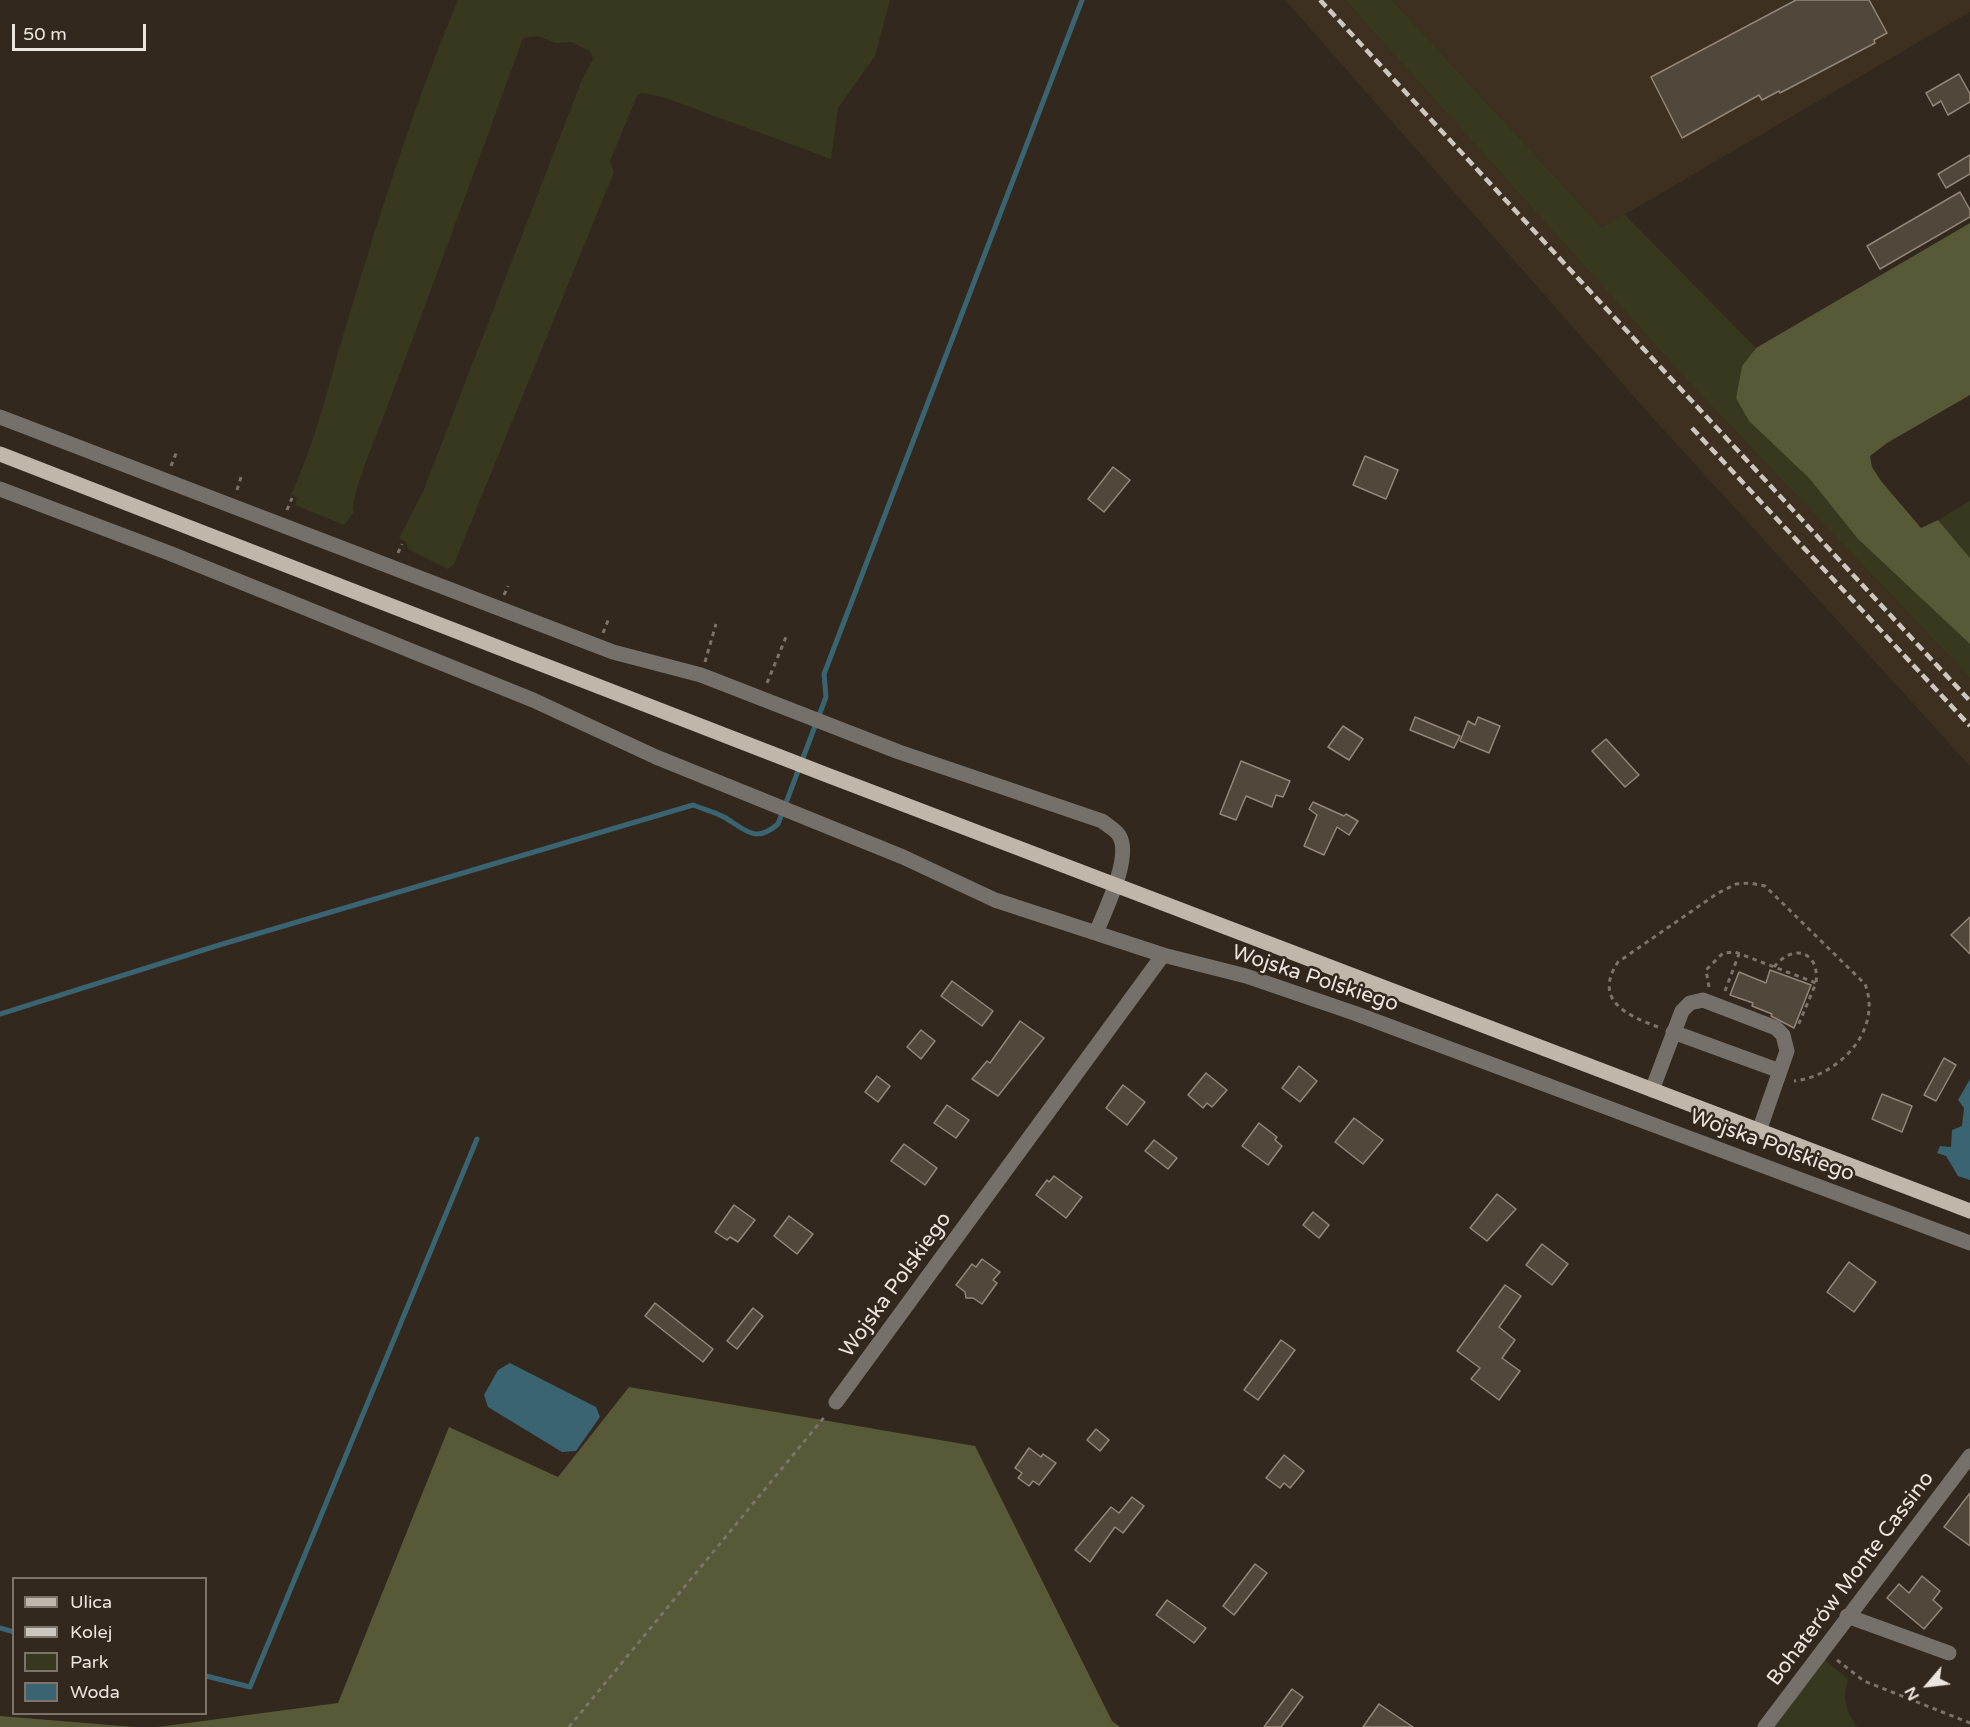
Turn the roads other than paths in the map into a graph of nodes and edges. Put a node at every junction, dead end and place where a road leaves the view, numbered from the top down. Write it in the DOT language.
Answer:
graph roads {
  1 [pos="0,417"];
  2 [pos="0,454"];
  3 [pos="0,489"];
  4 [pos="1114,884"];
  5 [pos="1096,933"];
  6 [pos="1164,955"];
  7 [pos="1673,1032"];
  8 [pos="1778,1075"];
  9 [pos="1652,1090"];
  10 [pos="1759,1131"];
  11 [pos="1970,1211"];
  12 [pos="1970,1243"];
  13 [pos="836,1402"];
  14 [pos="1970,1456"];
  15 [pos="1848,1616"];
  16 [pos="1948,1653"];
  17 [pos="1765,1727"];
  1 -- 4 [label="street"];
  2 -- 4 [label="main road, Wojska Polskiego"];
  3 -- 5 [label="street"];
  4 -- 5 [label="street"];
  4 -- 9 [label="main road, Wojska Polskiego"];
  5 -- 6 [label="street"];
  6 -- 12 [label="street, Wojska Polskiego"];
  6 -- 13 [label="street, Wojska Polskiego"];
  7 -- 8 [label="street"];
  7 -- 8 [label="street"];
  7 -- 9 [label="street"];
  8 -- 10 [label="street"];
  9 -- 10 [label="main road, Wojska Polskiego"];
  10 -- 11 [label="main road, Wojska Polskiego"];
  14 -- 15 [label="street, Bohaterów Monte Cassino"];
  15 -- 16 [label="street"];
  15 -- 17 [label="street, Bohaterów Monte Cassino"];
}
